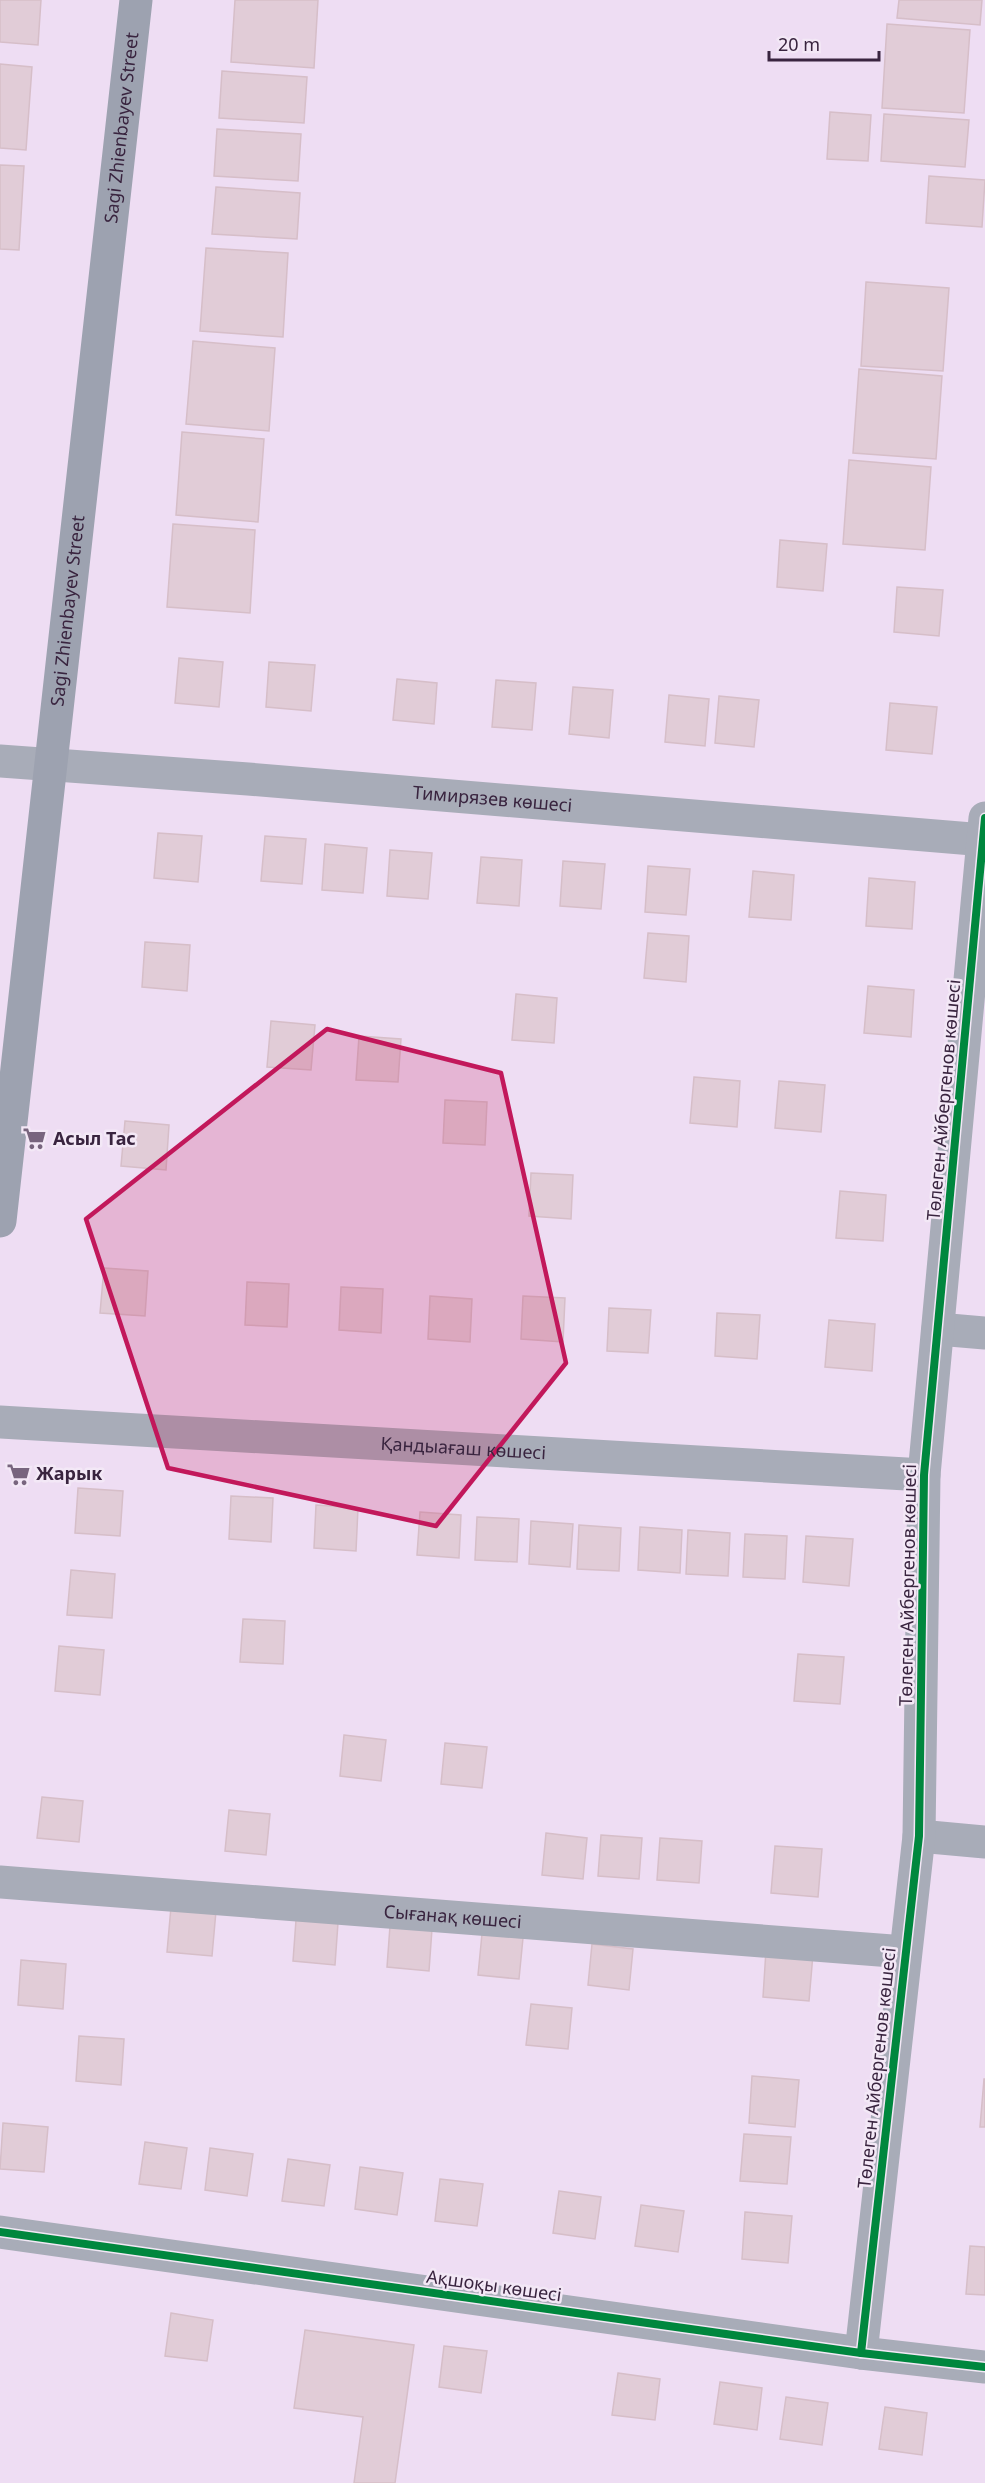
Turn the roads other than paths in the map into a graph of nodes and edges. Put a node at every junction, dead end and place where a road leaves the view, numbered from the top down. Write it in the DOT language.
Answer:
graph roads {
  1 [pos="136,0"];
  2 [pos="0,761"];
  3 [pos="50,765"];
  4 [pos="984,832"];
  5 [pos="0,1221"];
  6 [pos="938,1329"];
  7 [pos="985,1333"];
  8 [pos="0,1422"];
  9 [pos="924,1475"];
  10 [pos="919,1836"];
  11 [pos="985,1842"];
  12 [pos="0,1882"];
  13 [pos="905,1952"];
  14 [pos="0,2232"];
  15 [pos="861,2353"];
  16 [pos="985,2367"];
  1 -- 3 [label="main road, Sagi Zhienbayev Street"];
  2 -- 3 [label="street, Тимирязев көшесі"];
  3 -- 4 [label="street, Тимирязев көшесі"];
  3 -- 5 [label="main road, Sagi Zhienbayev Street"];
  4 -- 6 [label="street, Төлеген Айбергенов көшесі"];
  6 -- 7 [label="street"];
  6 -- 9 [label="street, Төлеген Айбергенов көшесі"];
  8 -- 9 [label="street, Қандыағаш көшесі"];
  9 -- 10 [label="street, Төлеген Айбергенов көшесі"];
  10 -- 11 [label="street"];
  10 -- 13 [label="street, Төлеген Айбергенов көшесі"];
  12 -- 13 [label="street, Сығанақ көшесі"];
  13 -- 15 [label="street, Төлеген Айбергенов көшесі"];
  14 -- 15 [label="street, Ақшоқы көшесі"];
  15 -- 16 [label="street, Ақшоқы көшесі"];
}
